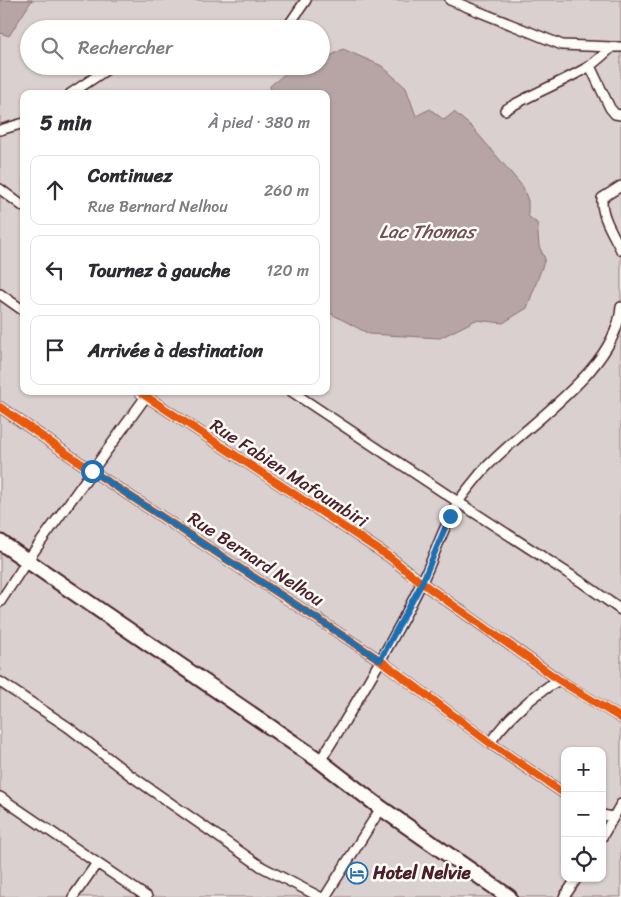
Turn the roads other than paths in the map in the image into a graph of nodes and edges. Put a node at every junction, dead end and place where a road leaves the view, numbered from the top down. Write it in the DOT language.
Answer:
graph roads {
  1 [pos="306,0"];
  2 [pos="450,0"];
  3 [pos="292,20"];
  4 [pos="616,47"];
  5 [pos="590,66"];
  6 [pos="98,75"];
  7 [pos="76,90"];
  8 [pos="504,110"];
  9 [pos="621,115"];
  10 [pos="20,124"];
  11 [pos="0,130"];
  12 [pos="621,186"];
  13 [pos="0,189"];
  14 [pos="20,204"];
  15 [pos="621,250"];
  16 [pos="0,294"];
  17 [pos="621,307"];
  18 [pos="20,308"];
  19 [pos="147,395"];
  20 [pos="149,395"];
  21 [pos="297,395"];
  22 [pos="0,408"];
  23 [pos="92,471"];
  24 [pos="458,502"];
  25 [pos="0,542"];
  26 [pos="27,561"];
  27 [pos="422,583"];
  28 [pos="0,602"];
  29 [pos="621,610"];
  30 [pos="380,660"];
  31 [pos="559,680"];
  32 [pos="0,682"];
  33 [pos="621,718"];
  34 [pos="490,743"];
  35 [pos="320,761"];
  36 [pos="562,792"];
  37 [pos="0,797"];
  38 [pos="381,808"];
  39 [pos="618,811"];
  40 [pos="606,830"];
  41 [pos="96,863"];
  42 [pos="574,882"];
  43 [pos="73,897"];
  44 [pos="147,897"];
  45 [pos="320,897"];
  46 [pos="325,897"];
  47 [pos="509,897"];
  48 [pos="564,897"];
  1 -- 3 [label="street"];
  2 -- 4 [label="street"];
  4 -- 5 [label="street"];
  5 -- 8 [label="street"];
  5 -- 9 [label="street"];
  6 -- 7 [label="street"];
  10 -- 11 [label="street"];
  12 -- 15 [label="street"];
  13 -- 14 [label="street"];
  16 -- 18 [label="street"];
  17 -- 24 [label="street"];
  19 -- 23 [label="street"];
  20 -- 27 [label="street, Rue Fabien Mafoumbiri"];
  21 -- 24 [label="street"];
  22 -- 23 [label="street, Rue Bernard Nelhou"];
  23 -- 26 [label="street"];
  23 -- 30 [label="street, Rue Bernard Nelhou"];
  24 -- 27 [label="street"];
  24 -- 29 [label="street"];
  25 -- 26 [label="highway"];
  26 -- 28 [label="street"];
  26 -- 35 [label="highway"];
  27 -- 30 [label="street"];
  27 -- 31 [label="street, Rue Fabien Mafoumbiri"];
  30 -- 34 [label="street, Rue Bernard Nelhou"];
  30 -- 35 [label="street"];
  31 -- 33 [label="street, Rue Fabien Mafoumbiri"];
  31 -- 34 [label="street"];
  32 -- 45 [label="street"];
  34 -- 36 [label="street, Rue Bernard Nelhou"];
  35 -- 38 [label="highway"];
  37 -- 41 [label="street"];
  38 -- 46 [label="street"];
  38 -- 47 [label="highway"];
  39 -- 40 [label="street"];
  41 -- 43 [label="street"];
  41 -- 44 [label="street"];
  42 -- 48 [label="street"];
}
